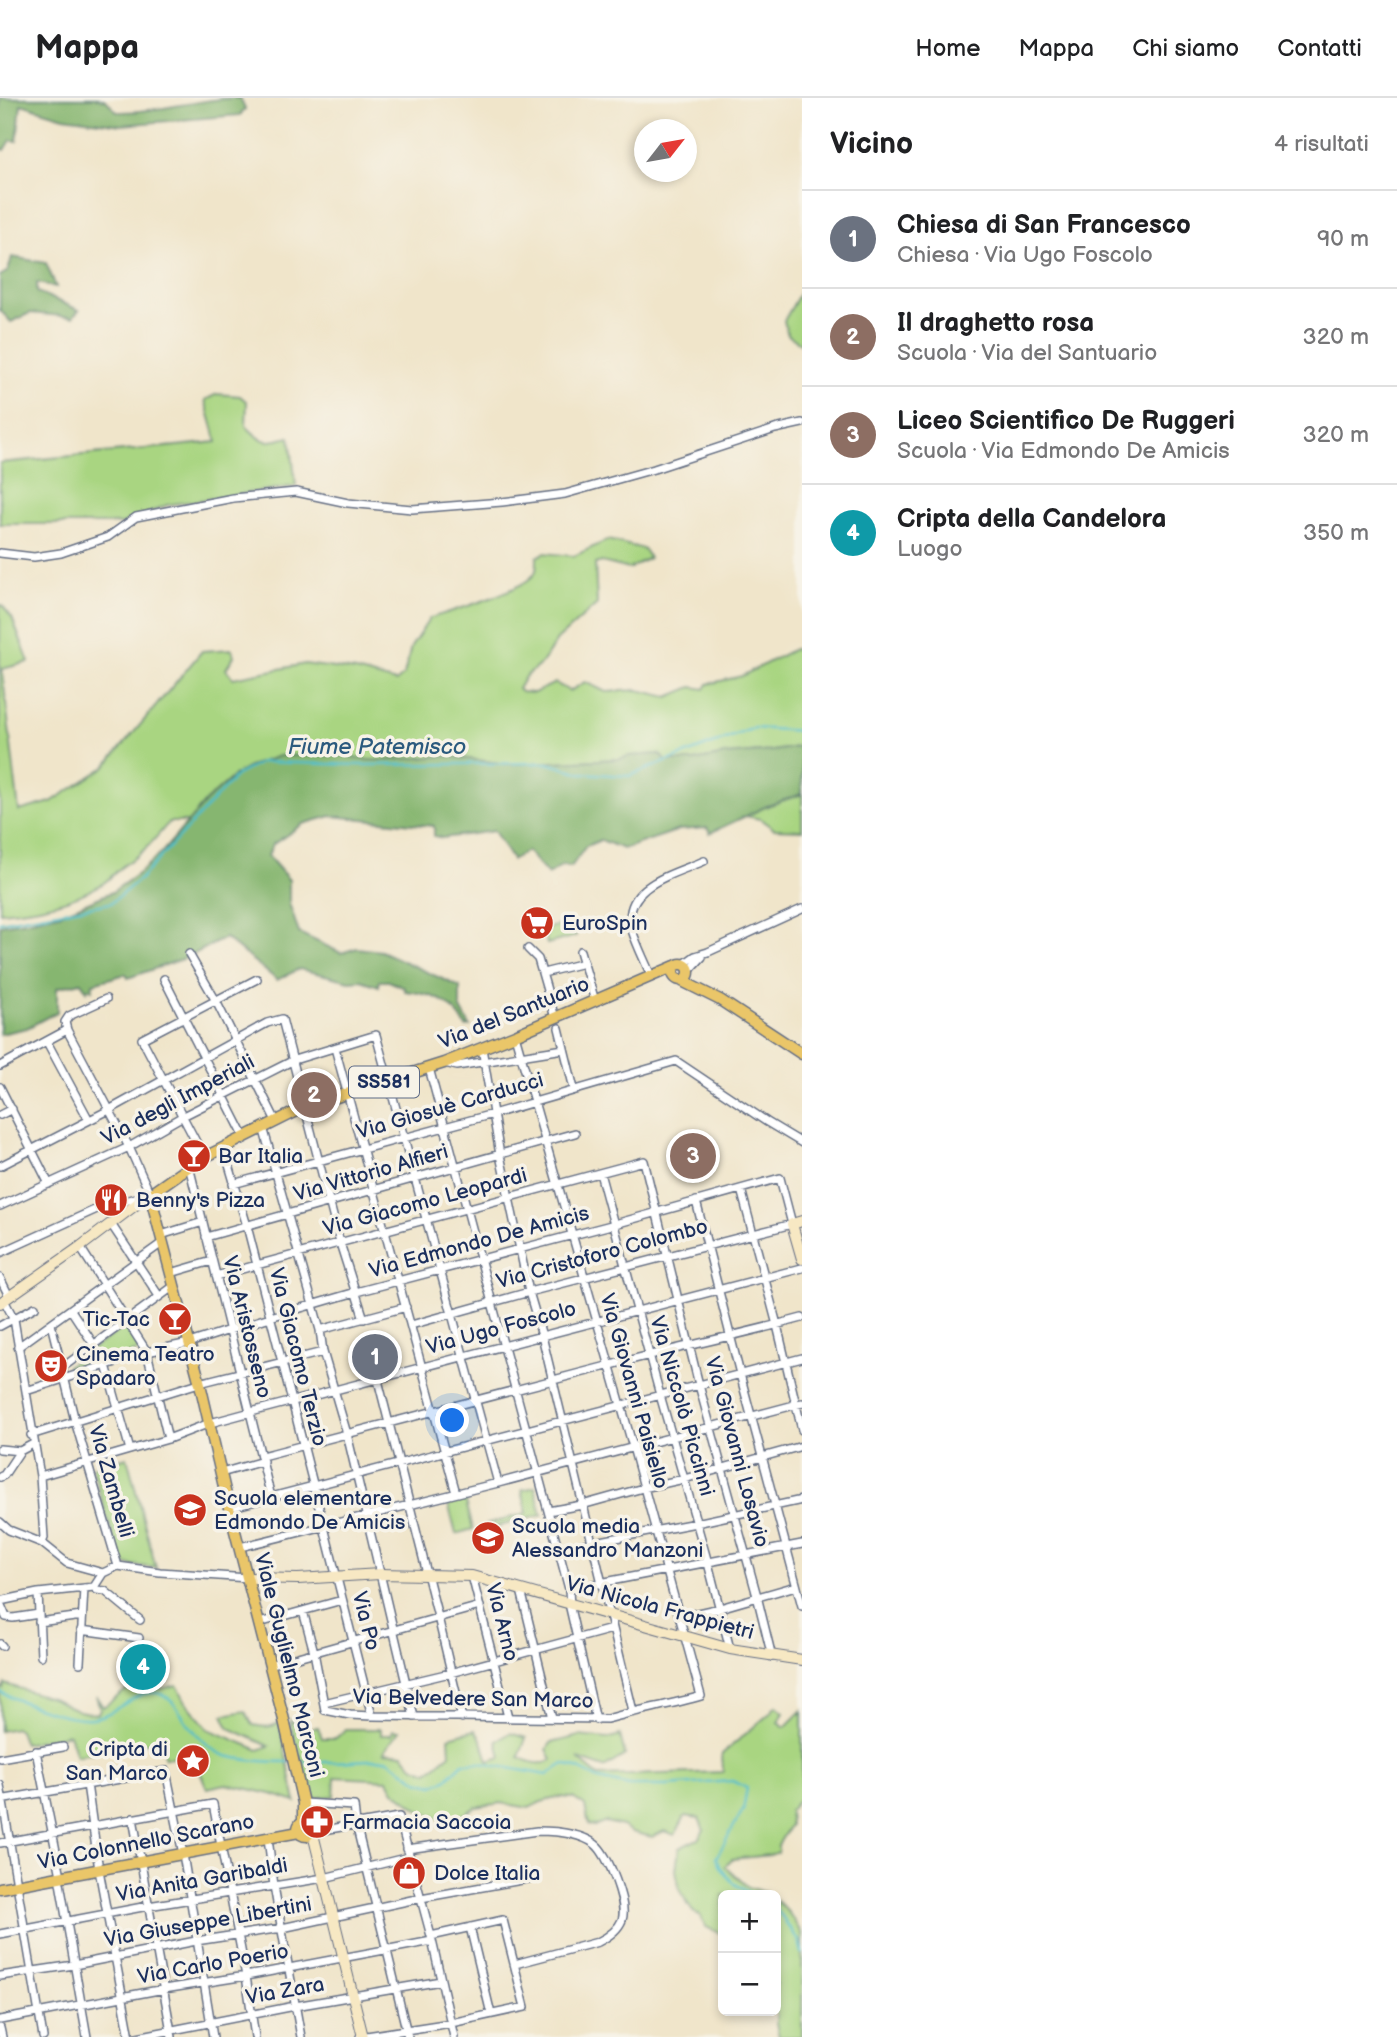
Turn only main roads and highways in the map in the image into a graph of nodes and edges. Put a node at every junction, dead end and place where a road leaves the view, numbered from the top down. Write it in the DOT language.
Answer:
graph roads {
  1 [pos="683,972"];
  2 [pos="627,986"];
  3 [pos="802,1054"];
  4 [pos="150,1194"];
  5 [pos="303,1821"];
  6 [pos="299,1832"];
  7 [pos="0,1888"];
  1 -- 2 [label="main road, Via del Santuario / SS581"];
  1 -- 2 [label="main road, Via del Santuario / SS581"];
  1 -- 3 [label="main road"];
  2 -- 4 [label="main road, Via del Santuario / SS581"];
  4 -- 5 [label="main road, Viale Guglielmo Marconi"];
  5 -- 6 [label="main road, Viale Guglielmo Marconi"];
  5 -- 6 [label="main road"];
  6 -- 7 [label="main road, Via Colonnello Scarano"];
}
